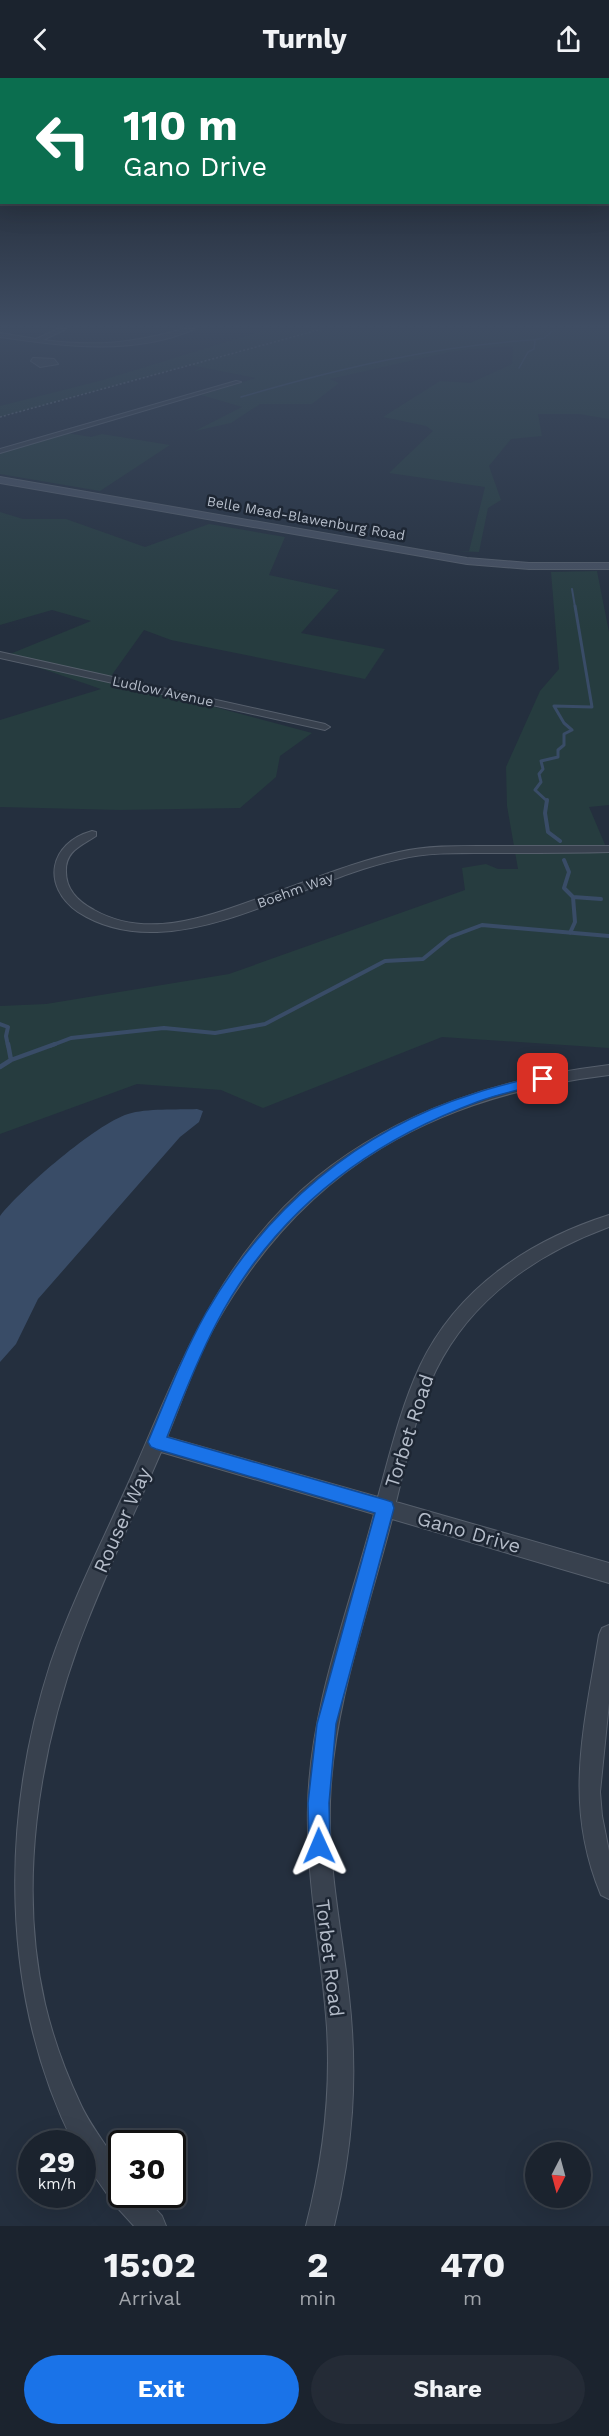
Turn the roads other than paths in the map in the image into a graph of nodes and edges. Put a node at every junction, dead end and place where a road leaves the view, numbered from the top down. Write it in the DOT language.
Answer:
graph roads {
  1 [pos="75,429"];
  2 [pos="0,451"];
  3 [pos="0,480"];
  4 [pos="609,566"];
  5 [pos="3,658"];
  6 [pos="325,727"];
  7 [pos="92,834"];
  8 [pos="609,849"];
  9 [pos="609,1070"];
  10 [pos="609,1221"];
  11 [pos="156,1442"];
  12 [pos="386,1508"];
  13 [pos="609,1573"];
  14 [pos="609,1635"];
  15 [pos="609,1887"];
  16 [pos="108,2172"];
  17 [pos="137,2208"];
  18 [pos="153,2226"];
  19 [pos="321,2226"];
  1 -- 2 [label="street"];
  3 -- 4 [label="street, Belle Mead-Blawenburg Road"];
  5 -- 6 [label="street, Ludlow Avenue"];
  7 -- 8 [label="street, Boehm Way"];
  9 -- 11 [label="street, Rouser Way"];
  10 -- 12 [label="street, Torbet Road"];
  11 -- 12 [label="street, Gano Drive"];
  11 -- 16 [label="street, Rouser Way"];
  12 -- 13 [label="street, Gano Drive"];
  12 -- 19 [label="street, Torbet Road"];
  14 -- 15 [label="street"];
  17 -- 18 [label="street, Rouser Way"];
}
